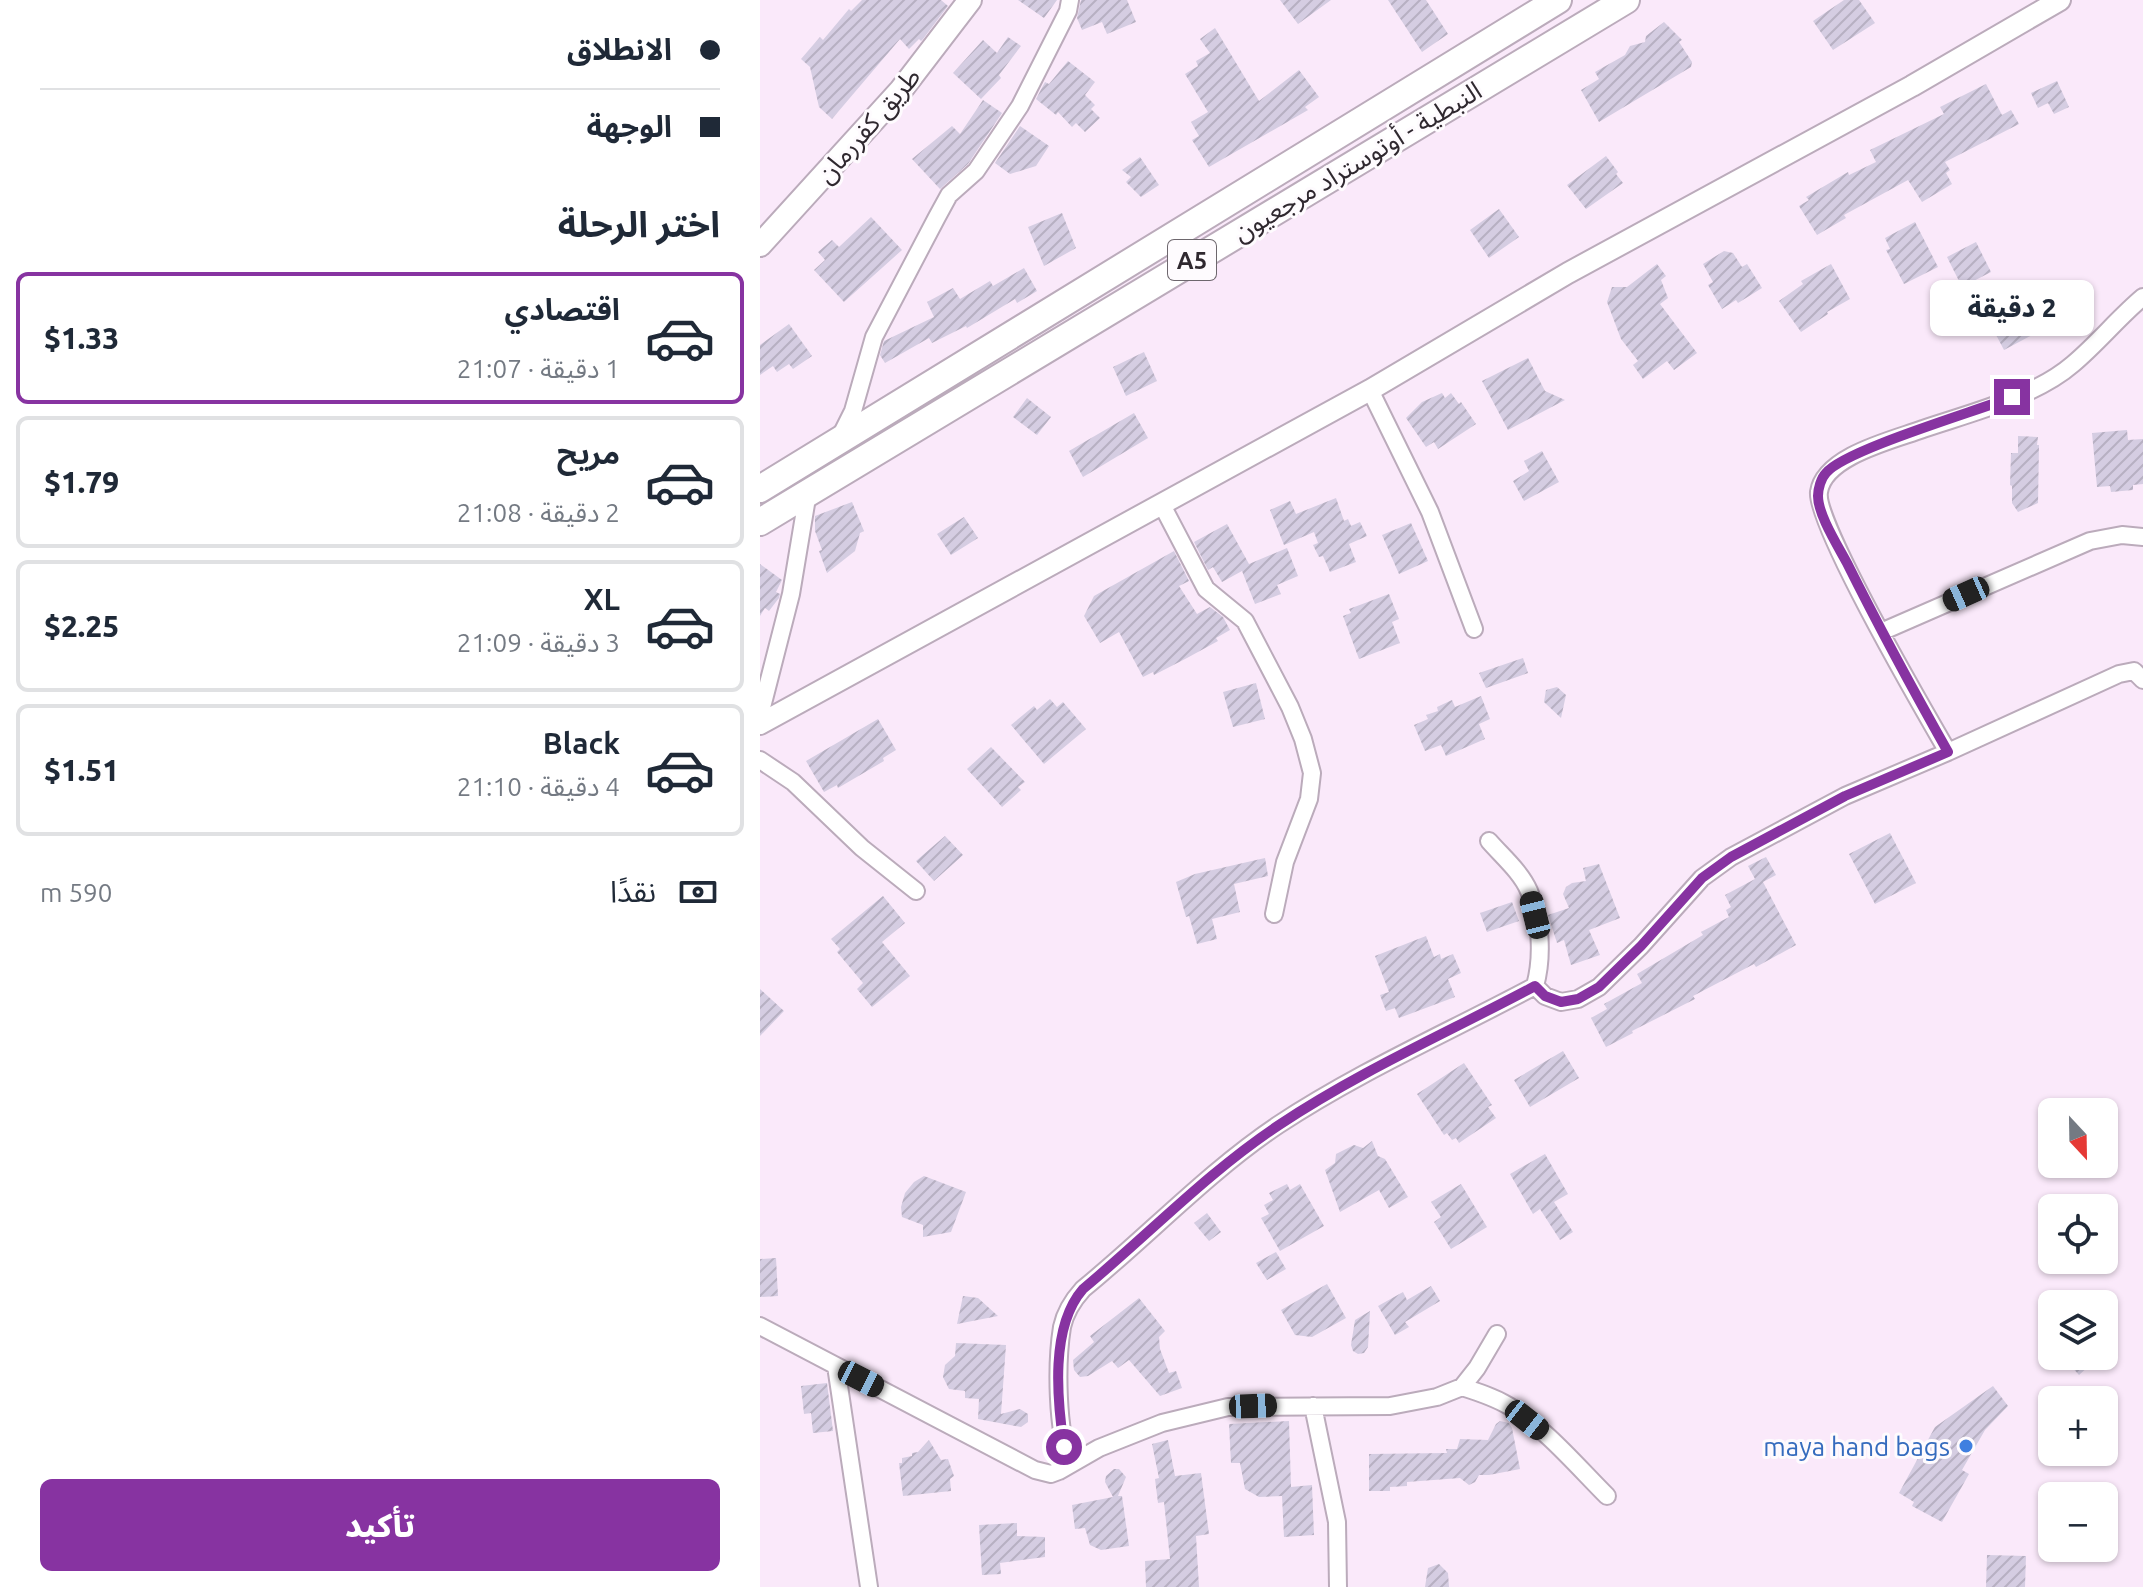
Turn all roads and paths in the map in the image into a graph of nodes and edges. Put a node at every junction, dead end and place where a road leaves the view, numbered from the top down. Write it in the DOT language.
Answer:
graph roads {
  1 [pos="970,0"];
  2 [pos="1070,0"];
  3 [pos="1558,0"];
  4 [pos="1626,0"];
  5 [pos="2060,0"];
  6 [pos="760,245"];
  7 [pos="2143,297"];
  8 [pos="1370,390"];
  9 [pos="837,443"];
  10 [pos="760,489"];
  11 [pos="808,492"];
  12 [pos="1162,505"];
  13 [pos="760,522"];
  14 [pos="2143,537"];
  15 [pos="1474,629"];
  16 [pos="1881,632"];
  17 [pos="2143,680"];
  18 [pos="760,715"];
  19 [pos="760,724"];
  20 [pos="1948,752"];
  21 [pos="760,760"];
  22 [pos="1489,841"];
  23 [pos="916,891"];
  24 [pos="1274,914"];
  25 [pos="1535,986"];
  26 [pos="760,1326"];
  27 [pos="1497,1334"];
  28 [pos="836,1366"];
  29 [pos="1462,1387"];
  30 [pos="1313,1406"];
  31 [pos="1070,1464"];
  32 [pos="1607,1496"];
  33 [pos="869,1587"];
  34 [pos="1338,1587"];
  1 -- 6 [label="main road, طريق كفررمان"];
  2 -- 9 [label="street"];
  3 -- 9 [label="highway, النبطية - أوتوستراد مرجعيون / A5"];
  4 -- 11 [label="highway, النبطية - أوتوستراد مرجعيون / A5"];
  5 -- 8 [label="street"];
  7 -- 16 [label="street"];
  8 -- 12 [label="street"];
  8 -- 15 [label="street"];
  9 -- 10 [label="highway, النبطية - أوتوستراد مرجعيون / A5"];
  11 -- 13 [label="highway, النبطية - أوتوستراد مرجعيون / A5"];
  11 -- 18 [label="street"];
  12 -- 19 [label="street"];
  12 -- 24 [label="street"];
  14 -- 16 [label="street"];
  16 -- 20 [label="street"];
  17 -- 20 [label="street"];
  20 -- 25 [label="street"];
  21 -- 23 [label="street"];
  22 -- 25 [label="street"];
  25 -- 31 [label="street"];
  26 -- 28 [label="street"];
  27 -- 29 [label="street"];
  28 -- 31 [label="street"];
  28 -- 33 [label="street"];
  29 -- 30 [label="street"];
  29 -- 32 [label="street"];
  30 -- 31 [label="street"];
  30 -- 34 [label="street"];
}
